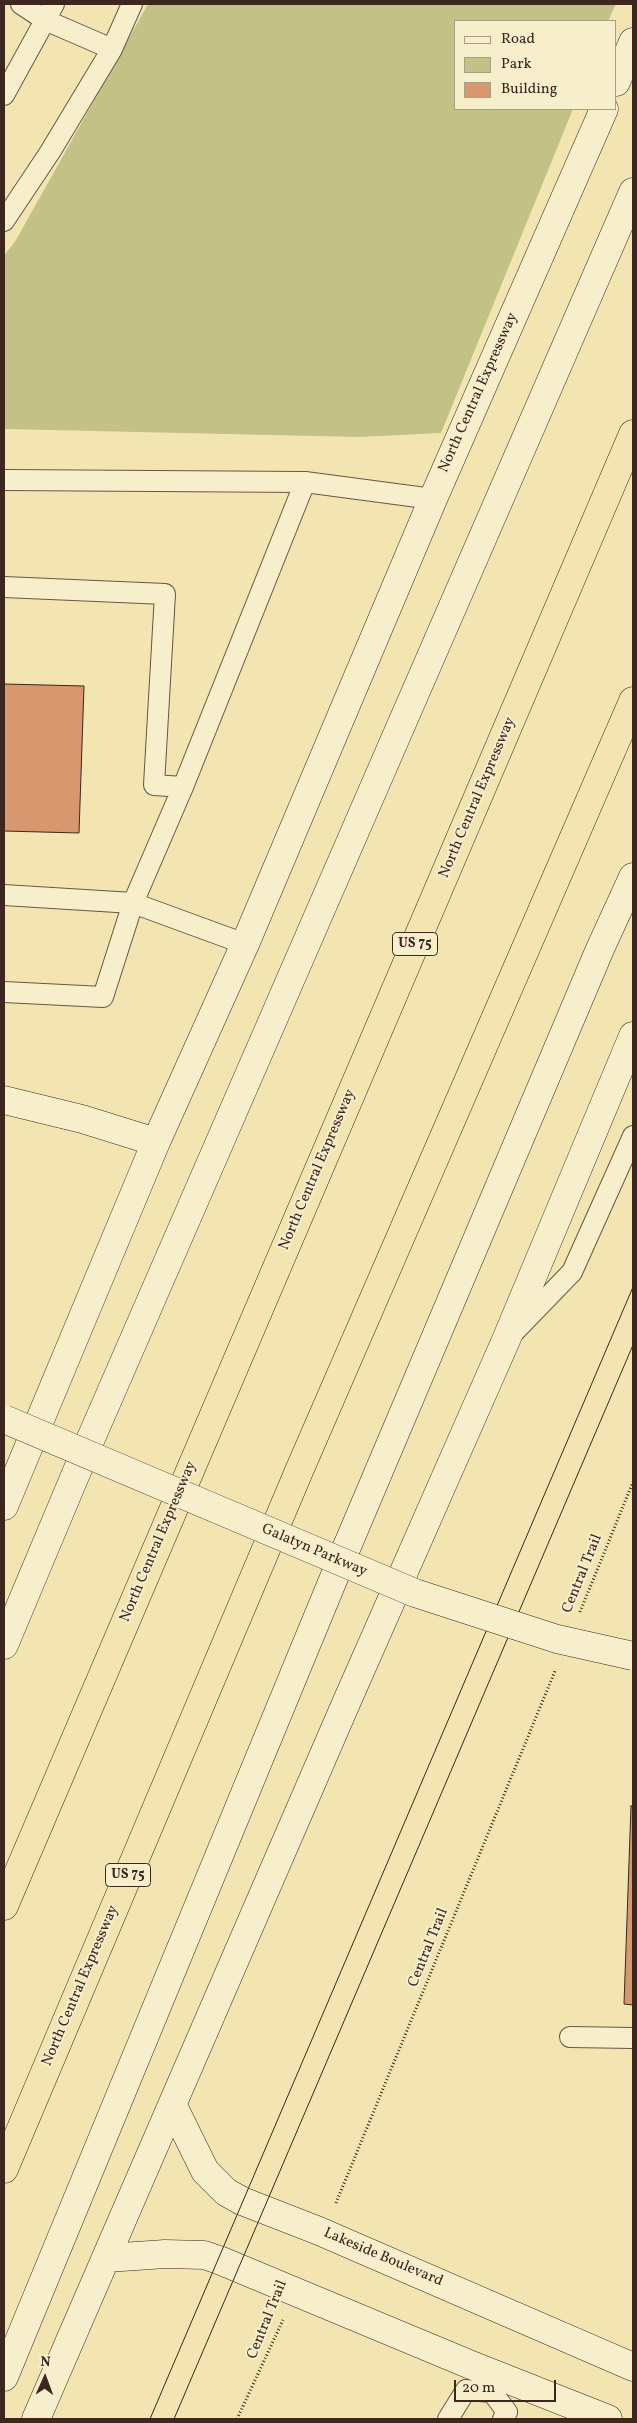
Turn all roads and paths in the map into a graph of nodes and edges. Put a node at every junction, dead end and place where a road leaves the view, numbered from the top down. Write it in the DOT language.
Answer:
graph roads {
  1 [pos="21,4"];
  2 [pos="132,4"];
  3 [pos="50,12"];
  4 [pos="633,42"];
  5 [pos="112,49"];
  6 [pos="617,80"];
  7 [pos="4,95"];
  8 [pos="604,110"];
  9 [pos="633,192"];
  10 [pos="4,221"];
  11 [pos="633,434"];
  12 [pos="4,480"];
  13 [pos="305,482"];
  14 [pos="432,499"];
  15 [pos="4,587"];
  16 [pos="633,701"];
  17 [pos="183,787"];
  18 [pos="633,876"];
  19 [pos="4,895"];
  20 [pos="133,903"];
  21 [pos="245,944"];
  22 [pos="4,992"];
  23 [pos="633,1036"];
  24 [pos="4,1100"];
  25 [pos="633,1136"];
  26 [pos="156,1142"];
  27 [pos="506,1340"];
  28 [pos="4,1419"];
  29 [pos="85,1452"];
  30 [pos="633,1482"];
  31 [pos="4,1506"];
  32 [pos="340,1563"];
  33 [pos="577,1619"];
  34 [pos="4,1645"];
  35 [pos="633,1656"];
  36 [pos="558,1665"];
  37 [pos="4,1906"];
  38 [pos="570,2037"];
  39 [pos="633,2038"];
  40 [pos="174,2106"];
  41 [pos="4,2169"];
  42 [pos="319,2231"];
  43 [pos="107,2258"];
  44 [pos="292,2290"];
  45 [pos="631,2360"];
  46 [pos="4,2377"];
  47 [pos="496,2384"];
  48 [pos="36,2419"];
  49 [pos="237,2419"];
  50 [pos="448,2419"];
  51 [pos="503,2419"];
  52 [pos="608,2419"];
  1 -- 3 [label="lane"];
  2 -- 5 [label="lane"];
  3 -- 5 [label="lane"];
  3 -- 7 [label="lane"];
  4 -- 6 [label="main road"];
  5 -- 10 [label="lane"];
  8 -- 14 [label="main road, North Central Expressway"];
  9 -- 29 [label="main road"];
  11 -- 37 [label="highway, North Central Expressway / US 75"];
  12 -- 13 [label="lane"];
  13 -- 14 [label="lane"];
  13 -- 17 [label="lane"];
  14 -- 21 [label="main road, North Central Expressway"];
  15 -- 17 [label="lane"];
  16 -- 41 [label="highway, North Central Expressway / US 75"];
  17 -- 20 [label="lane"];
  18 -- 32 [label="main road"];
  19 -- 20 [label="lane"];
  20 -- 21 [label="lane"];
  20 -- 22 [label="lane"];
  21 -- 26 [label="main road, North Central Expressway"];
  23 -- 27 [label="main road"];
  24 -- 26 [label="main road"];
  25 -- 27 [label="lane"];
  26 -- 31 [label="main road, North Central Expressway"];
  27 -- 40 [label="main road"];
  28 -- 29 [label="main road, Galatyn Parkway, bridge"];
  29 -- 32 [label="main road, Galatyn Parkway, bridge"];
  29 -- 34 [label="main road"];
  30 -- 33 [label="path, Central Trail"];
  32 -- 35 [label="main road, Galatyn Parkway, bridge"];
  32 -- 46 [label="main road"];
  36 -- 42 [label="path, Central Trail"];
  38 -- 39 [label="lane"];
  40 -- 42 [label="main road, Lakeside Boulevard"];
  40 -- 43 [label="main road"];
  42 -- 45 [label="main road, Lakeside Boulevard"];
  43 -- 44 [label="main road"];
  43 -- 48 [label="main road"];
  44 -- 47 [label="main road"];
  44 -- 49 [label="path, Central Trail"];
  47 -- 50 [label="lane"];
  47 -- 51 [label="lane"];
  47 -- 52 [label="main road"];
}
